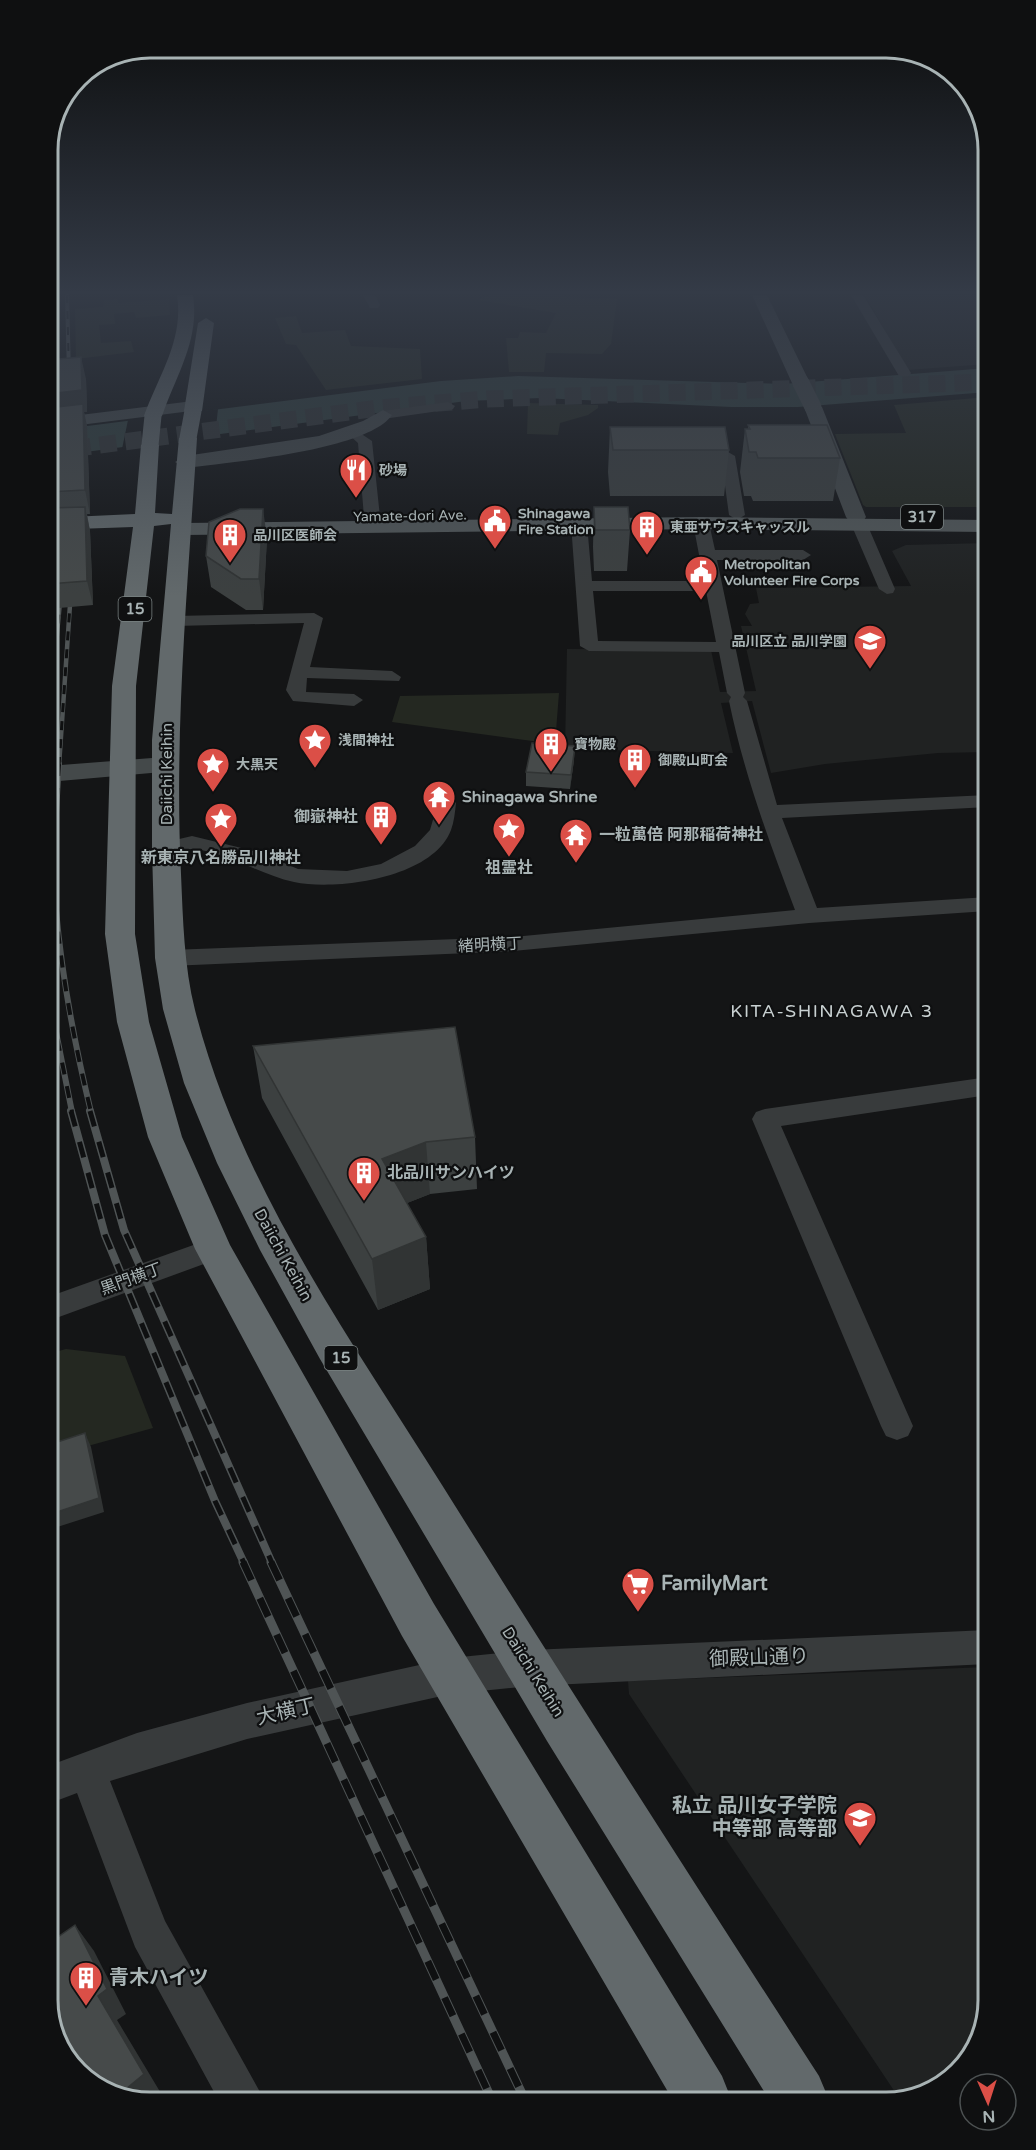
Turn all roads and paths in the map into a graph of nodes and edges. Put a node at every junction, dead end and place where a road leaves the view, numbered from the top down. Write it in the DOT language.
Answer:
graph roads {
  1 [pos="162,395"];
  2 [pos="195,395"];
  3 [pos="807,395"];
  4 [pos="448,406"];
  5 [pos="193,408"];
  6 [pos="154,413"];
  7 [pos="383,415"];
  8 [pos="59,423"];
  9 [pos="354,433"];
  10 [pos="728,456"];
  11 [pos="185,462"];
  12 [pos="737,515"];
  13 [pos="372,517"];
  14 [pos="978,517"];
  15 [pos="858,521"];
  16 [pos="701,523"];
  17 [pos="59,524"];
  18 [pos="183,524"];
  19 [pos="579,524"];
  20 [pos="144,525"];
  21 [pos="978,526"];
  22 [pos="59,535"];
  23 [pos="707,555"];
  24 [pos="803,555"];
  25 [pos="583,586"];
  26 [pos="713,586"];
  27 [pos="887,589"];
  28 [pos="175,621"];
  29 [pos="726,647"];
  30 [pos="300,672"];
  31 [pos="393,677"];
  32 [pos="354,699"];
  33 [pos="165,765"];
  34 [pos="122,769"];
  35 [pos="59,773"];
  36 [pos="978,802"];
  37 [pos="446,803"];
  38 [pos="768,812"];
  39 [pos="166,849"];
  40 [pos="978,905"];
  41 [pos="809,916"];
  42 [pos="170,958"];
  43 [pos="978,1087"];
  44 [pos="213,1249"];
  45 [pos="58,1305"];
  46 [pos="897,1426"];
  47 [pos="978,1647"];
  48 [pos="531,1668"];
  49 [pos="451,1676"];
  50 [pos="87,1769"];
  51 [pos="58,1781"];
  52 [pos="237,2091"];
  53 [pos="699,2092"];
  54 [pos="796,2092"];
  1 -- 6 [label="highway, 15"];
  2 -- 5 [label="highway, Daiichi Keihin / 15"];
  3 -- 15 [label="street, bridge"];
  4 -- 7 [label="street"];
  5 -- 6 [label="street"];
  5 -- 11 [label="highway, Daiichi Keihin / 15, bridge"];
  6 -- 8 [label="street"];
  6 -- 20 [label="highway, 15, bridge"];
  7 -- 9 [label="street"];
  9 -- 11 [label="street"];
  9 -- 13 [label="street"];
  10 -- 12 [label="street"];
  11 -- 18 [label="highway, Daiichi Keihin / 15"];
  12 -- 13 [label="main road, Yamate-dori Ave. / 317"];
  12 -- 15 [label="main road, Yamate-dori Ave. / 317"];
  13 -- 18 [label="main road, Yamate-dori Ave. / 317"];
  14 -- 15 [label="main road, Yamate-dori Ave. / 317"];
  15 -- 16 [label="main road, Yamate-dori Ave. / 317"];
  15 -- 21 [label="main road, Yamate-dori Ave. / 317"];
  15 -- 27 [label="street"];
  16 -- 19 [label="main road, Yamate-dori Ave. / 317"];
  16 -- 23 [label="street"];
  17 -- 20 [label="highway"];
  18 -- 19 [label="main road, Yamate-dori Ave. / 317"];
  18 -- 20 [label="highway"];
  18 -- 28 [label="highway, Daiichi Keihin / 15"];
  19 -- 25 [label="street"];
  20 -- 22 [label="highway"];
  20 -- 34 [label="highway, 15"];
  23 -- 24 [label="street"];
  23 -- 26 [label="street"];
  25 -- 26 [label="street"];
  25 -- 29 [label="street"];
  26 -- 29 [label="street"];
  28 -- 30 [label="street"];
  28 -- 33 [label="highway, Daiichi Keihin / 15"];
  29 -- 38 [label="street"];
  30 -- 31 [label="street"];
  30 -- 32 [label="street"];
  33 -- 34 [label="street"];
  33 -- 39 [label="highway, Daiichi Keihin / 15"];
  34 -- 35 [label="street"];
  34 -- 44 [label="highway, 15"];
  36 -- 38 [label="street"];
  37 -- 39 [label="street"];
  38 -- 41 [label="street"];
  39 -- 42 [label="highway, Daiichi Keihin / 15"];
  40 -- 41 [label="street, 緒明横丁"];
  41 -- 42 [label="street, 緒明横丁"];
  42 -- 48 [label="highway, Daiichi Keihin / 15"];
  43 -- 46 [label="street"];
  44 -- 45 [label="street, 黒門横丁"];
  44 -- 49 [label="highway, 15"];
  47 -- 48 [label="street, 御殿山通り"];
  48 -- 49 [label="street, 大横丁"];
  48 -- 54 [label="highway, Daiichi Keihin / 15"];
  49 -- 50 [label="street, 大横丁"];
  49 -- 53 [label="highway, 15"];
  50 -- 51 [label="street, 大横丁"];
  50 -- 52 [label="street"];
}
